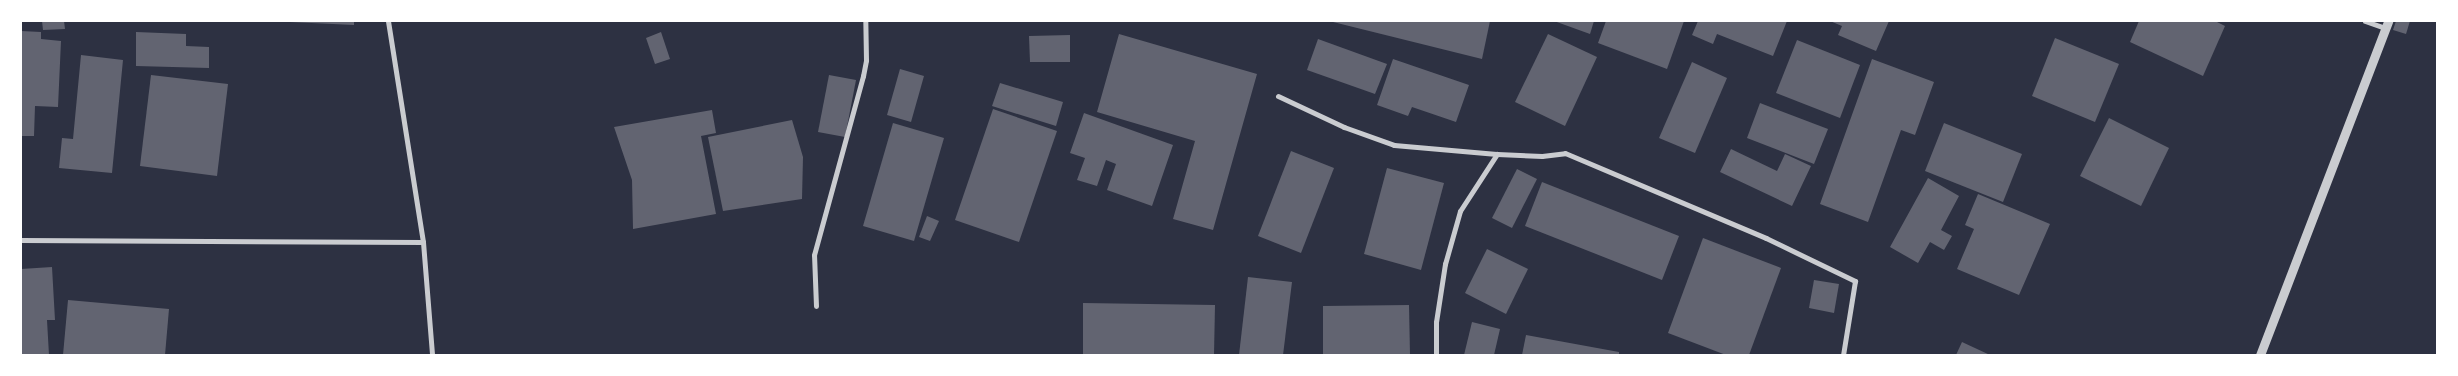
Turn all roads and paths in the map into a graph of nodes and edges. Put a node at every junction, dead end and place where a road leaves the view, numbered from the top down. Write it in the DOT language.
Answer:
graph roads {
  1 [pos="388,21"];
  2 [pos="864,21"];
  3 [pos="2365,21"];
  4 [pos="2387,25"];
  5 [pos="1278,96"];
  6 [pos="1497,154"];
  7 [pos="21,240"];
  8 [pos="423,242"];
  9 [pos="816,306"];
  10 [pos="432,355"];
  11 [pos="1436,355"];
  12 [pos="1843,355"];
  13 [pos="2260,355"];
  1 -- 8 [label="street"];
  2 -- 9 [label="street"];
  3 -- 4 [label="street"];
  4 -- 13 [label="street"];
  5 -- 6 [label="street"];
  6 -- 11 [label="street"];
  6 -- 12 [label="street"];
  7 -- 8 [label="street"];
  8 -- 10 [label="street"];
}
